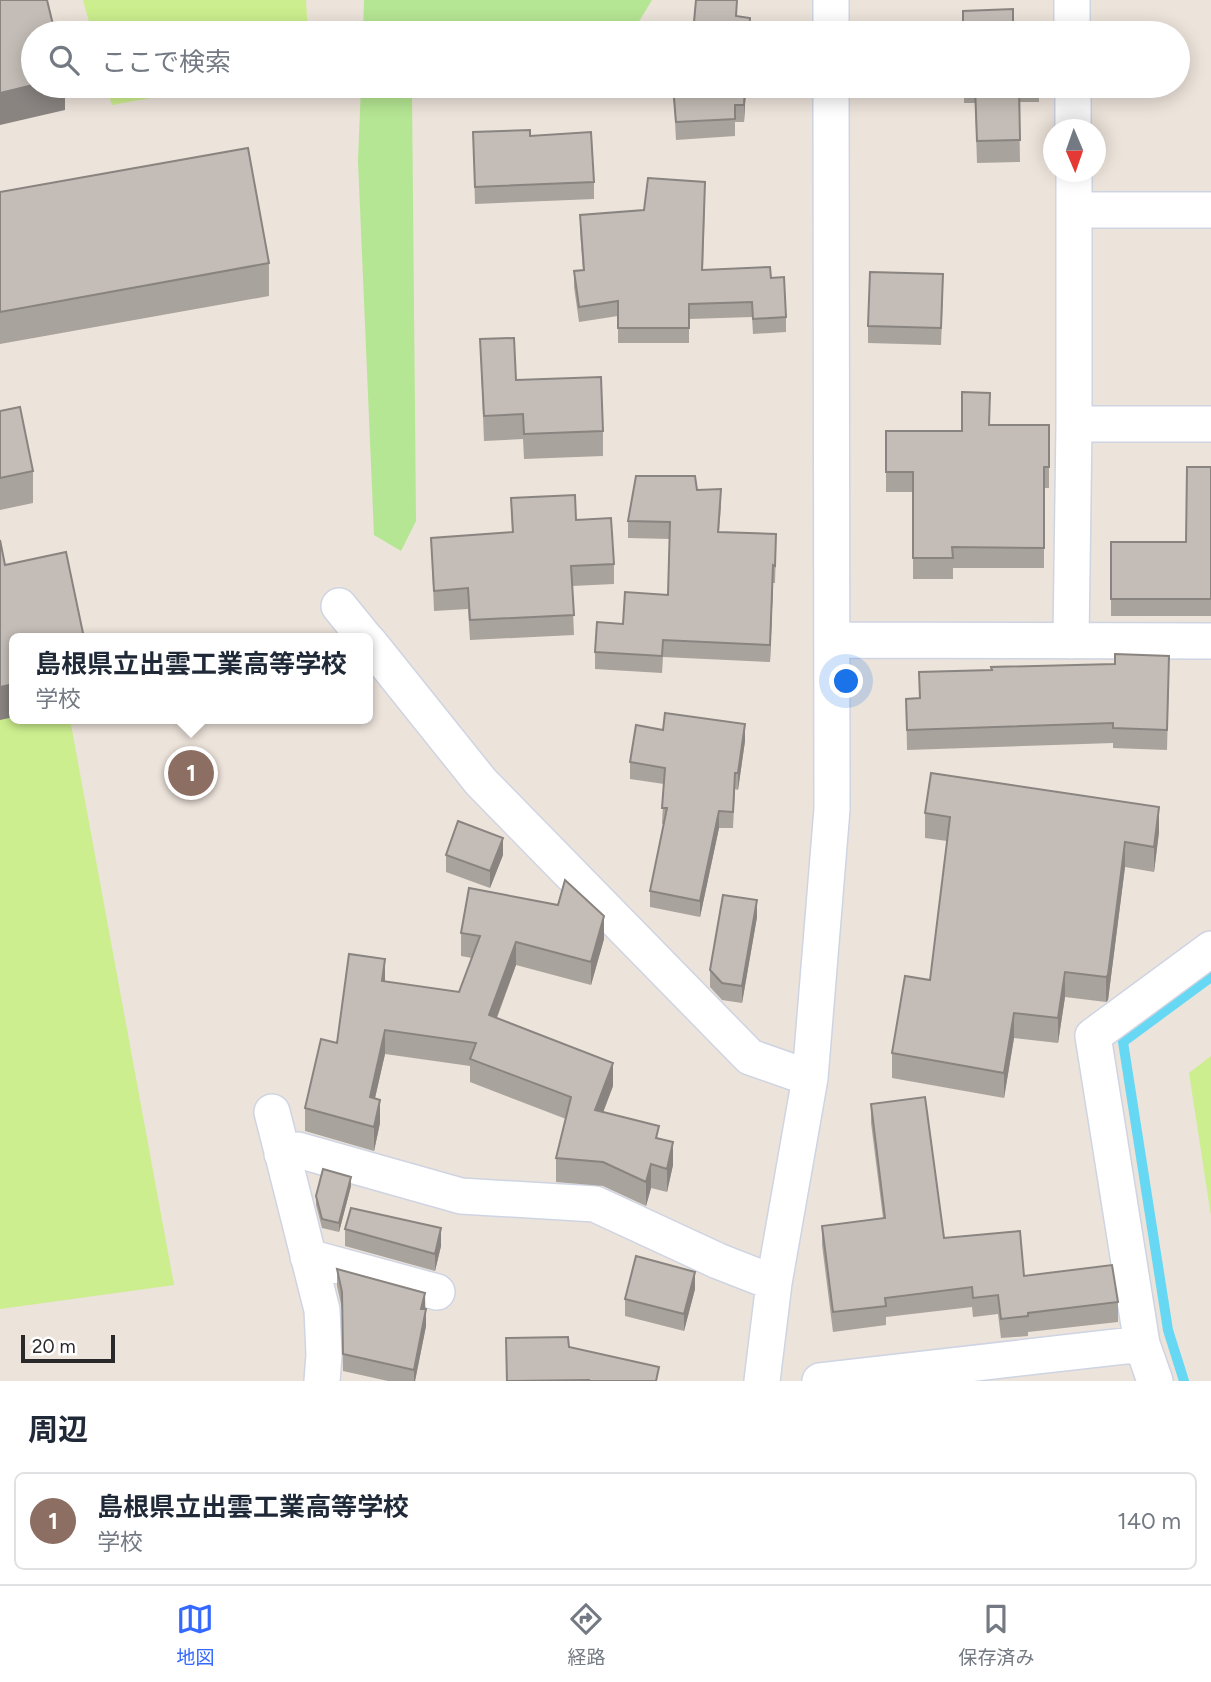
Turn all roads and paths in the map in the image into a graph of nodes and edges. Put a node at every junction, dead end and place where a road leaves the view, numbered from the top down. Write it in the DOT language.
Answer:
graph roads {
  1 [pos="831,0"];
  2 [pos="1072,0"];
  3 [pos="831,21"];
  4 [pos="1072,21"];
  5 [pos="831,98"];
  6 [pos="1073,98"];
  7 [pos="1073,119"];
  8 [pos="1074,182"];
  9 [pos="1074,210"];
  10 [pos="1211,210"];
  11 [pos="1074,424"];
  12 [pos="1211,424"];
  13 [pos="339,606"];
  14 [pos="361,633"];
  15 [pos="832,640"];
  16 [pos="1071,641"];
  17 [pos="1211,641"];
  18 [pos="373,647"];
  19 [pos="1211,949"];
  20 [pos="810,1078"];
  21 [pos="272,1112"];
  22 [pos="282,1153"];
  23 [pos="308,1258"];
  24 [pos="774,1283"];
  25 [pos="437,1292"];
  26 [pos="1142,1344"];
  27 [pos="974,1373"];
  28 [pos="322,1381"];
  29 [pos="762,1381"];
  30 [pos="820,1381"];
  31 [pos="1155,1381"];
  1 -- 3 [label="street"];
  2 -- 4 [label="street"];
  5 -- 15 [label="street"];
  6 -- 7 [label="street"];
  8 -- 9 [label="street"];
  9 -- 10 [label="street"];
  9 -- 11 [label="street"];
  11 -- 12 [label="street"];
  11 -- 16 [label="street"];
  13 -- 14 [label="street"];
  15 -- 16 [label="street"];
  15 -- 20 [label="street"];
  16 -- 17 [label="street"];
  18 -- 20 [label="street"];
  19 -- 26 [label="street"];
  20 -- 24 [label="street"];
  21 -- 22 [label="street"];
  22 -- 23 [label="street"];
  22 -- 24 [label="street"];
  23 -- 25 [label="street"];
  23 -- 28 [label="street"];
  24 -- 29 [label="street"];
  26 -- 27 [label="street"];
  26 -- 31 [label="street"];
  27 -- 30 [label="street"];
}
